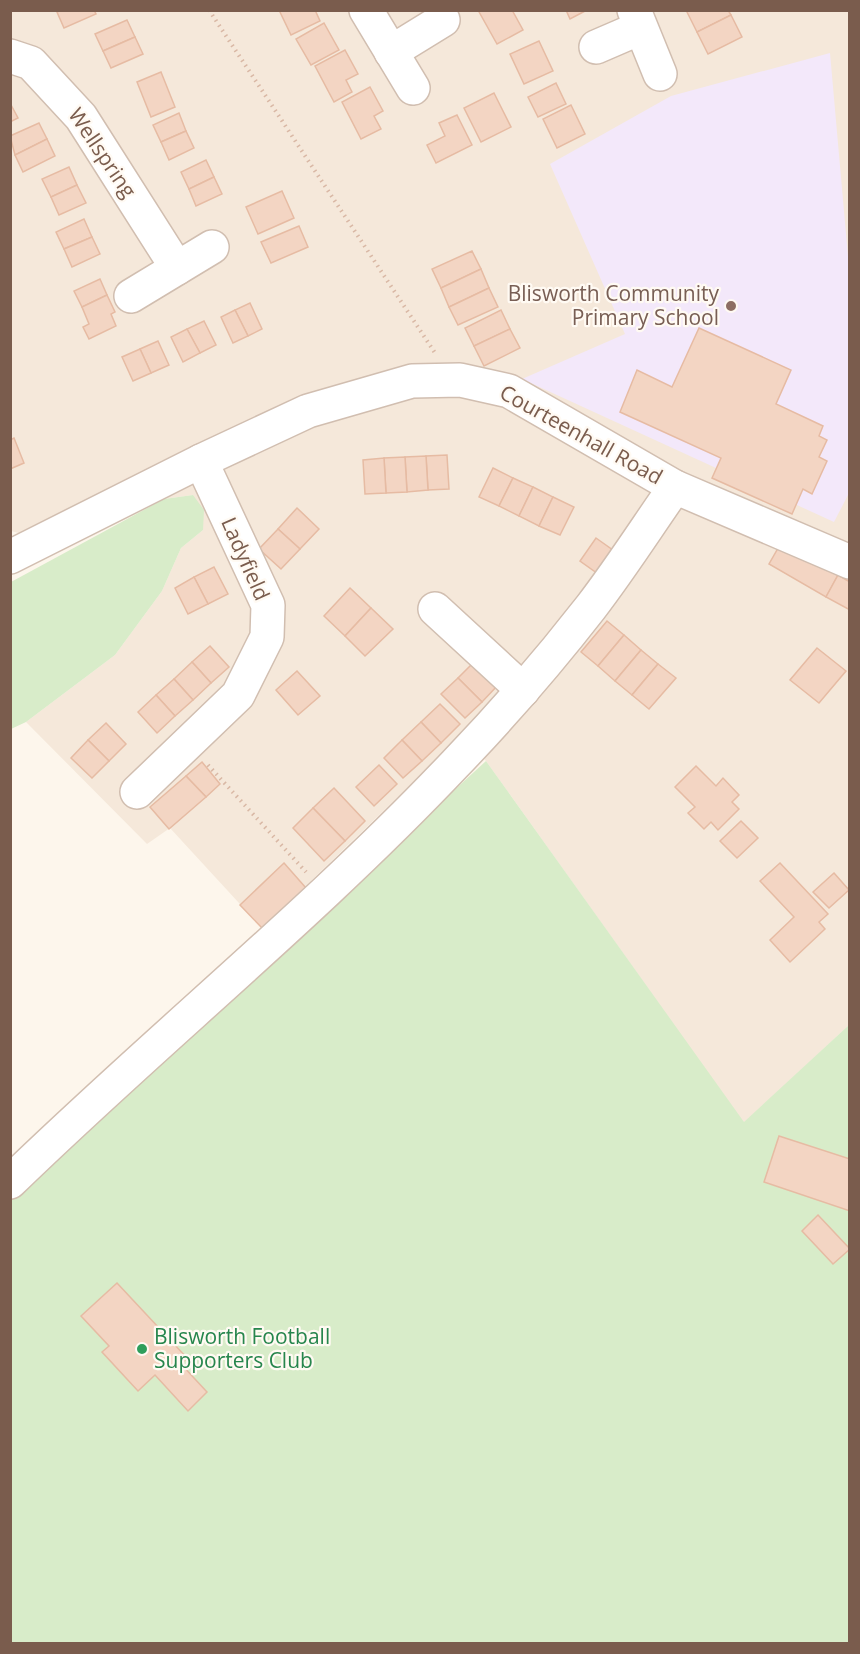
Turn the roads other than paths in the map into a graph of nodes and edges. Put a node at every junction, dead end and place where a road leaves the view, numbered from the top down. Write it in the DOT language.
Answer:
graph roads {
  1 [pos="366,10"];
  2 [pos="637,19"];
  3 [pos="443,20"];
  4 [pos="596,47"];
  5 [pos="391,52"];
  6 [pos="10,56"];
  7 [pos="660,74"];
  8 [pos="413,88"];
  9 [pos="212,247"];
  10 [pos="177,268"];
  11 [pos="131,296"];
  12 [pos="201,461"];
  13 [pos="675,487"];
  14 [pos="10,557"];
  15 [pos="849,562"];
  16 [pos="435,609"];
  17 [pos="523,690"];
  18 [pos="137,792"];
  19 [pos="10,1182"];
  1 -- 5 [label="street"];
  2 -- 4 [label="street"];
  2 -- 7 [label="street"];
  3 -- 5 [label="street"];
  5 -- 8 [label="street"];
  6 -- 10 [label="street, Wellspring"];
  9 -- 10 [label="street"];
  10 -- 11 [label="street"];
  12 -- 13 [label="street, Courteenhall Road"];
  12 -- 14 [label="street, Courteenhall Road"];
  12 -- 18 [label="street, Ladyfield"];
  13 -- 15 [label="street, Courteenhall Road"];
  13 -- 17 [label="street"];
  16 -- 17 [label="street"];
  17 -- 19 [label="street"];
}
